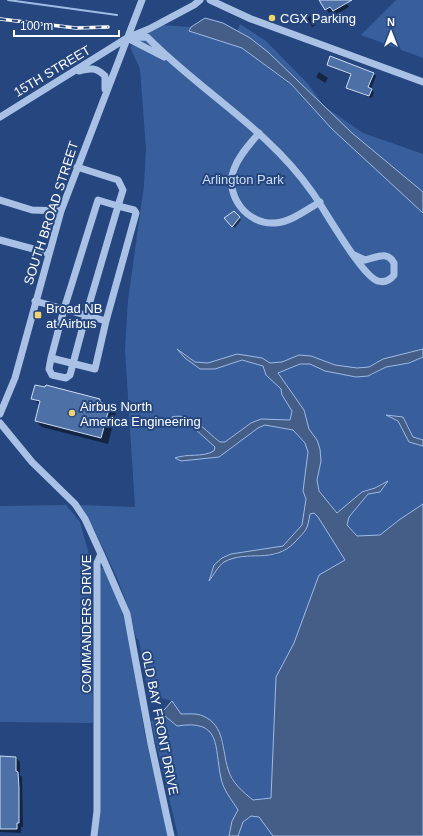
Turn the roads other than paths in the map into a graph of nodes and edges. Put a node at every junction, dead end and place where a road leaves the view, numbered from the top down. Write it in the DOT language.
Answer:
graph roads {
  1 [pos="142,0"];
  2 [pos="200,0"];
  3 [pos="210,0"];
  4 [pos="127,38"];
  5 [pos="168,59"];
  6 [pos="71,73"];
  7 [pos="423,82"];
  8 [pos="105,93"];
  9 [pos="0,117"];
  10 [pos="259,133"];
  11 [pos="77,167"];
  12 [pos="0,200"];
  13 [pos="320,202"];
  14 [pos="118,206"];
  15 [pos="61,211"];
  16 [pos="0,240"];
  17 [pos="48,253"];
  18 [pos="354,255"];
  19 [pos="35,301"];
  20 [pos="64,309"];
  21 [pos="86,315"];
  22 [pos="106,321"];
  23 [pos="51,358"];
  24 [pos="73,364"];
  25 [pos="0,414"];
  26 [pos="0,423"];
  27 [pos="101,554"];
  28 [pos="94,836"];
  29 [pos="171,836"];
  1 -- 4 [label="street, SOUTH BROAD STREET"];
  2 -- 4 [label="street, 15TH STREET"];
  3 -- 7 [label="street"];
  4 -- 5 [label="street"];
  4 -- 5 [label="street"];
  4 -- 6 [label="street, 15TH STREET"];
  4 -- 8 [label="street, SOUTH BROAD STREET"];
  5 -- 10 [label="street"];
  6 -- 8 [label="street"];
  6 -- 9 [label="street, 15TH STREET"];
  8 -- 11 [label="street, SOUTH BROAD STREET"];
  10 -- 13 [label="street"];
  10 -- 13 [label="street"];
  11 -- 14 [label="street"];
  11 -- 15 [label="street, SOUTH BROAD STREET"];
  12 -- 15 [label="street"];
  13 -- 18 [label="street"];
  14 -- 20 [label="street"];
  14 -- 21 [label="street"];
  14 -- 22 [label="street"];
  15 -- 17 [label="street, SOUTH BROAD STREET"];
  16 -- 17 [label="street"];
  17 -- 19 [label="street, SOUTH BROAD STREET"];
  18 -- 18 [label="street"];
  19 -- 20 [label="street"];
  19 -- 25 [label="street, SOUTH BROAD STREET"];
  20 -- 21 [label="street"];
  20 -- 23 [label="street"];
  21 -- 22 [label="street"];
  21 -- 24 [label="street"];
  22 -- 24 [label="street"];
  23 -- 24 [label="street"];
  23 -- 24 [label="street"];
  26 -- 27 [label="street, COMMANDERS DRIVE"];
  27 -- 28 [label="street, COMMANDERS DRIVE"];
  27 -- 29 [label="street, OLD BAY FRONT DRIVE"];
}
